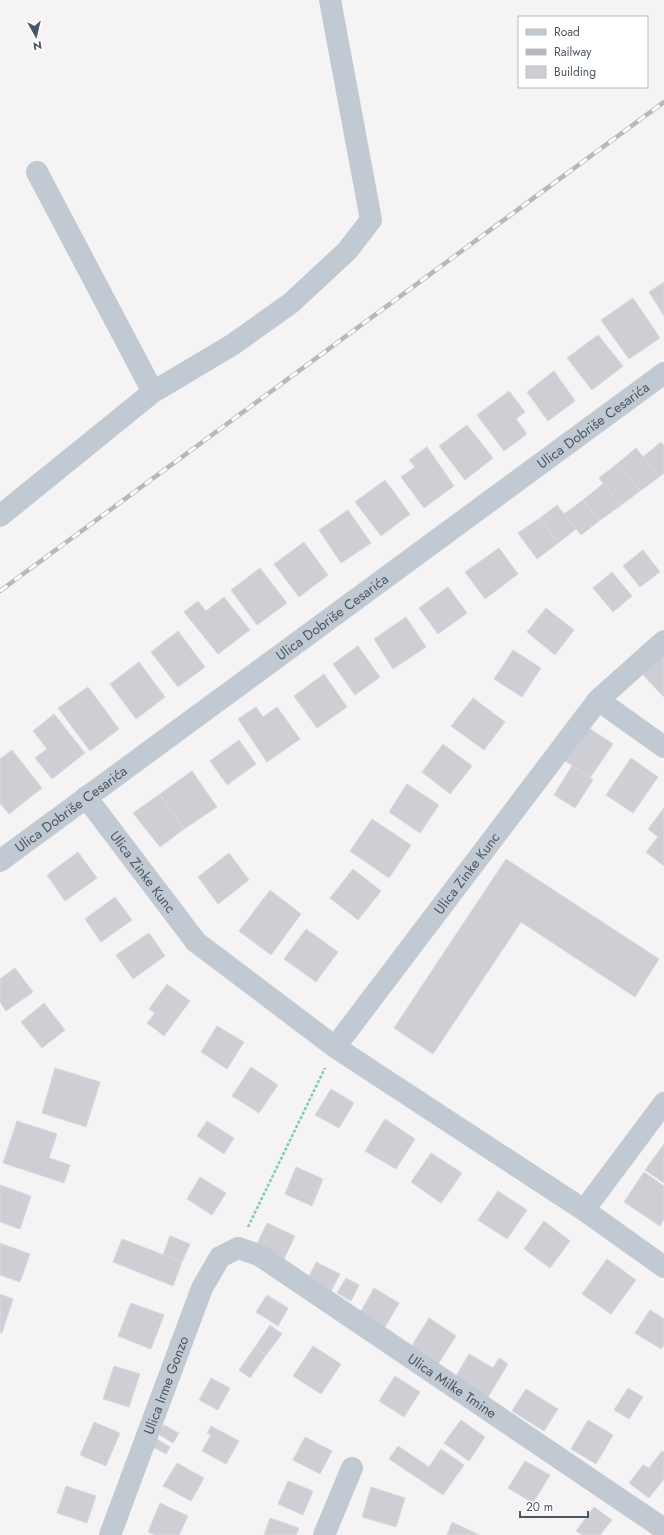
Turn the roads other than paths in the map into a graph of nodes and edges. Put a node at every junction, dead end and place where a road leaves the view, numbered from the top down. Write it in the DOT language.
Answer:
graph roads {
  1 [pos="330,0"];
  2 [pos="37,172"];
  3 [pos="664,373"];
  4 [pos="154,392"];
  5 [pos="0,516"];
  6 [pos="664,641"];
  7 [pos="598,700"];
  8 [pos="664,747"];
  9 [pos="86,797"];
  10 [pos="0,861"];
  11 [pos="335,1047"];
  12 [pos="664,1104"];
  13 [pos="584,1210"];
  14 [pos="238,1248"];
  15 [pos="664,1267"];
  16 [pos="352,1468"];
  17 [pos="664,1529"];
  18 [pos="110,1535"];
  19 [pos="324,1535"];
  1 -- 4 [label="street"];
  2 -- 4 [label="street"];
  3 -- 9 [label="street, Ulica Dobriše Cesarića"];
  4 -- 5 [label="street"];
  6 -- 7 [label="street, Ulica Zinke Kunc"];
  7 -- 8 [label="street"];
  7 -- 11 [label="street, Ulica Zinke Kunc"];
  9 -- 10 [label="street, Ulica Dobriše Cesarića"];
  9 -- 11 [label="street, Ulica Zinke Kunc"];
  11 -- 13 [label="street, Ulica Zinke Kunc"];
  12 -- 13 [label="street"];
  13 -- 15 [label="street, Ulica Zinke Kunc"];
  14 -- 17 [label="street, Ulica Milke Tmine"];
  14 -- 18 [label="street, Ulica Irme Gonzo"];
  16 -- 19 [label="street"];
}
